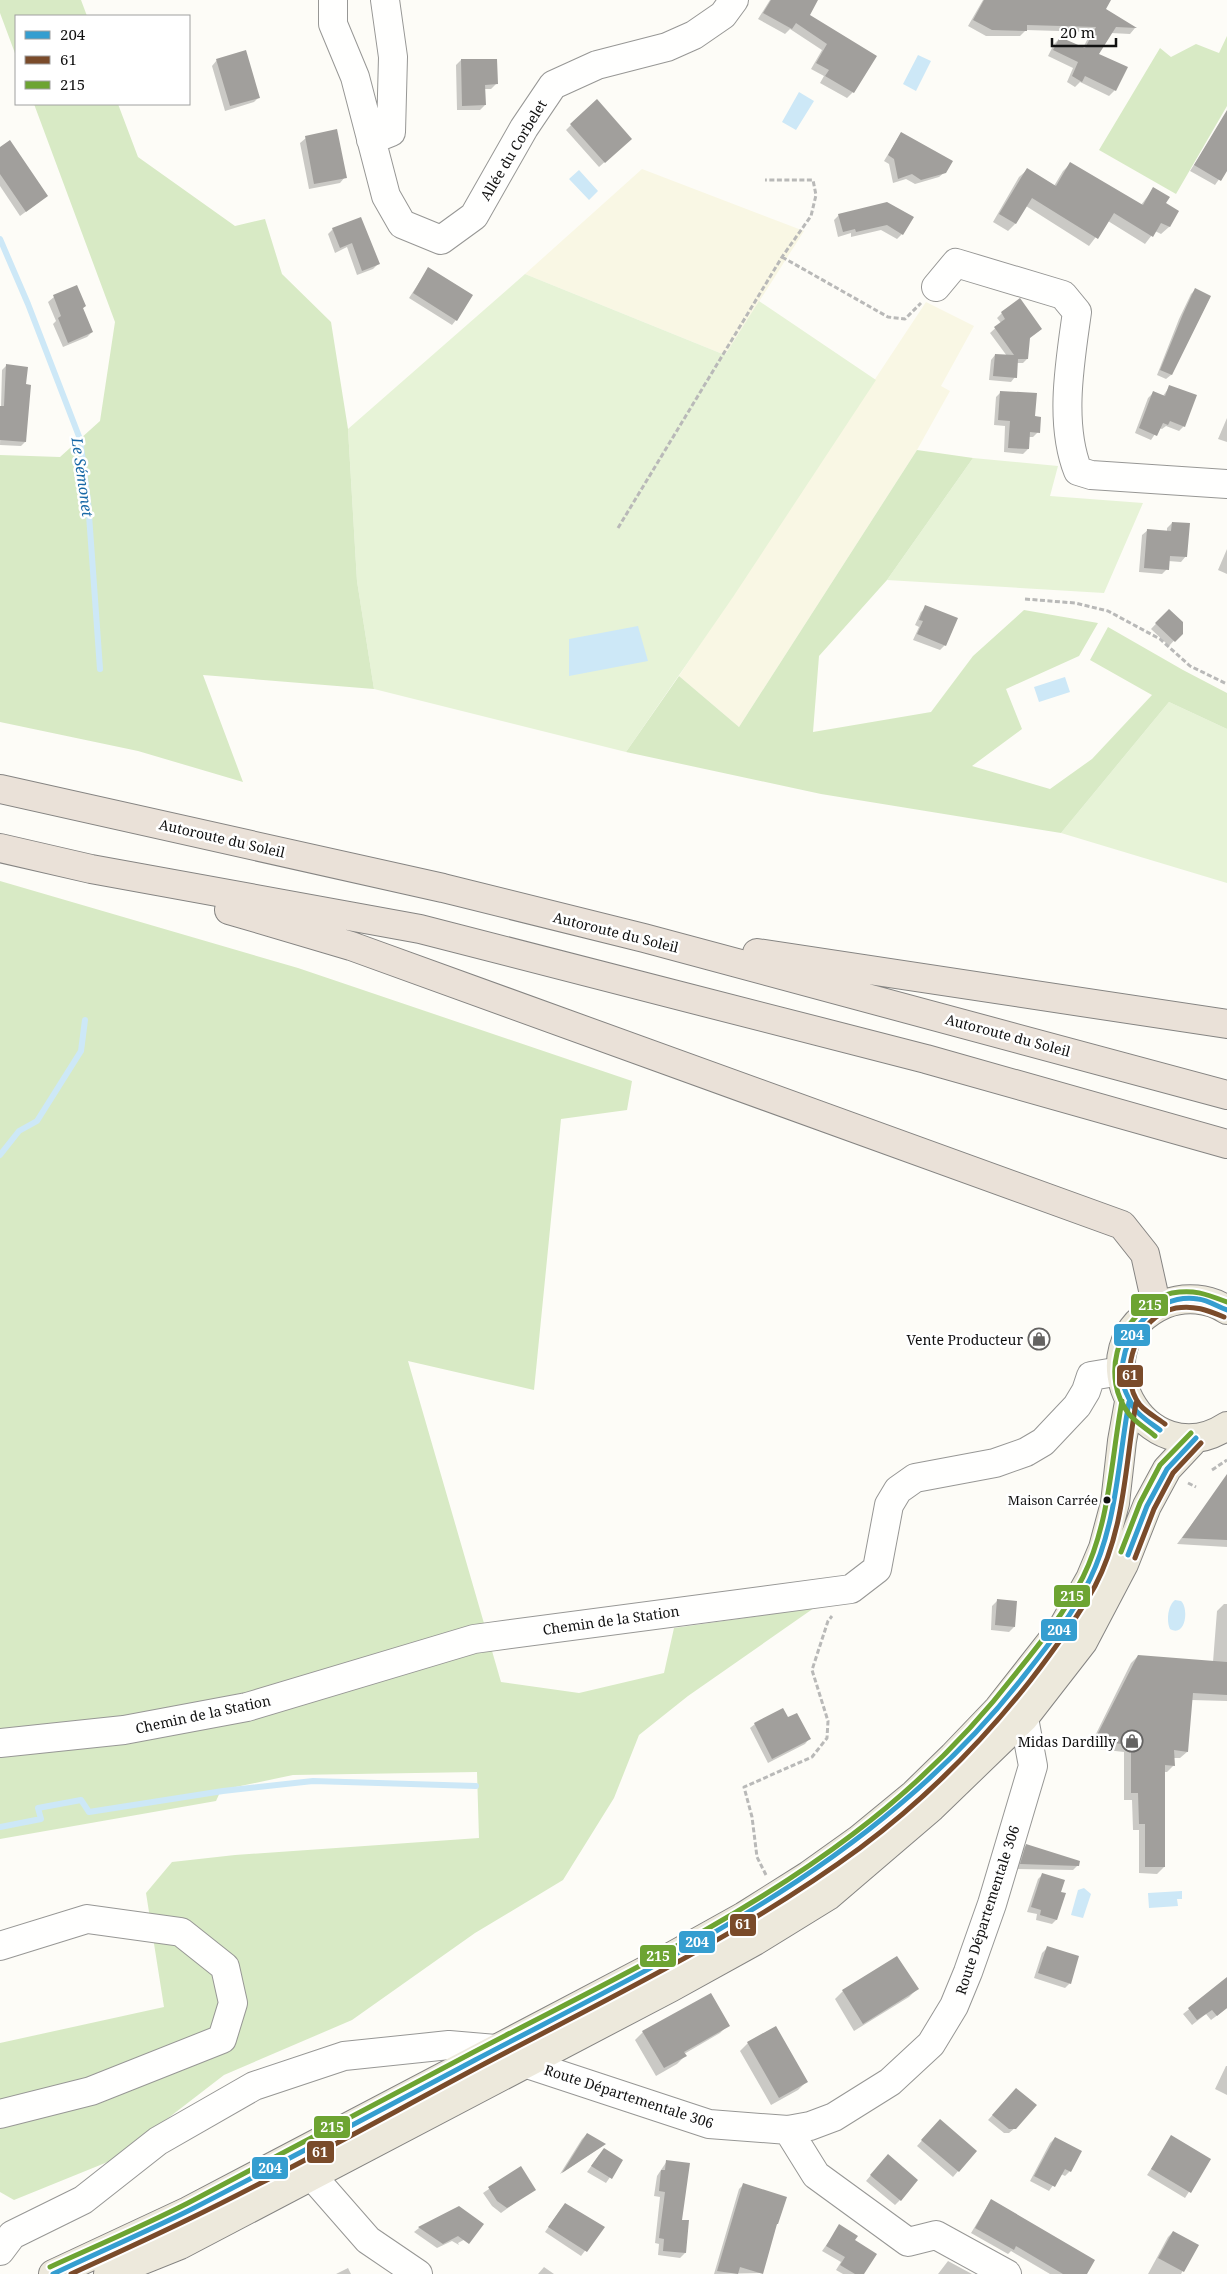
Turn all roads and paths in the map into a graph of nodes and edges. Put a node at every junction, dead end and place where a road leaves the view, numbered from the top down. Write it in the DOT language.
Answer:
graph roads {
  1 [pos="333,0"];
  2 [pos="385,0"];
  3 [pos="734,0"];
  4 [pos="371,140"];
  5 [pos="765,180"];
  6 [pos="782,257"];
  7 [pos="936,287"];
  8 [pos="1227,484"];
  9 [pos="618,528"];
  10 [pos="1025,599"];
  11 [pos="1227,684"];
  12 [pos="0,789"];
  13 [pos="0,848"];
  14 [pos="91,870"];
  15 [pos="644,938"];
  16 [pos="1227,1024"];
  17 [pos="1227,1095"];
  18 [pos="1227,1144"];
  19 [pos="1154,1310"];
  20 [pos="1227,1310"];
  21 [pos="1121,1371"];
  22 [pos="1129,1402"];
  23 [pos="1227,1426"];
  24 [pos="1196,1438"];
  25 [pos="1227,1460"];
  26 [pos="1212,1470"];
  27 [pos="851,1589"];
  28 [pos="1024,1718"];
  29 [pos="0,1743"];
  30 [pos="776,1896"];
  31 [pos="0,1946"];
  32 [pos="496,2049"];
  33 [pos="524,2063"];
  34 [pos="0,2114"];
  35 [pos="788,2130"];
  36 [pos="312,2176"];
  37 [pos="0,2251"];
  38 [pos="53,2274"];
  39 [pos="108,2274"];
  40 [pos="418,2274"];
  41 [pos="1007,2274"];
  1 -- 4 [label="street, Allée du Corbelet"];
  2 -- 4 [label="street"];
  3 -- 4 [label="street, Allée du Corbelet"];
  5 -- 6 [label="path"];
  6 -- 7 [label="path"];
  6 -- 9 [label="path"];
  7 -- 8 [label="street"];
  10 -- 11 [label="path"];
  12 -- 15 [label="highway, Autoroute du Soleil"];
  13 -- 14 [label="highway"];
  14 -- 18 [label="highway"];
  14 -- 19 [label="highway"];
  15 -- 16 [label="highway"];
  15 -- 17 [label="highway, Autoroute du Soleil"];
  19 -- 20 [label="main road"];
  19 -- 21 [label="main road"];
  21 -- 22 [label="main road"];
  21 -- 27 [label="street"];
  22 -- 24 [label="main road"];
  22 -- 30 [label="main road"];
  23 -- 24 [label="main road"];
  24 -- 28 [label="main road, Route Départementale 306"];
  25 -- 26 [label="path"];
  27 -- 29 [label="street, Chemin de la Station"];
  27 -- 30 [label="path"];
  28 -- 33 [label="main road, Route Départementale 306"];
  28 -- 35 [label="street, Route Départementale 306"];
  30 -- 32 [label="main road"];
  31 -- 34 [label="street"];
  32 -- 37 [label="street"];
  32 -- 38 [label="main road"];
  33 -- 35 [label="street, Route Départementale 306"];
  33 -- 36 [label="main road, Route Départementale 306"];
  35 -- 41 [label="street"];
  36 -- 39 [label="main road, Route Départementale 306"];
  36 -- 40 [label="street"];
}
